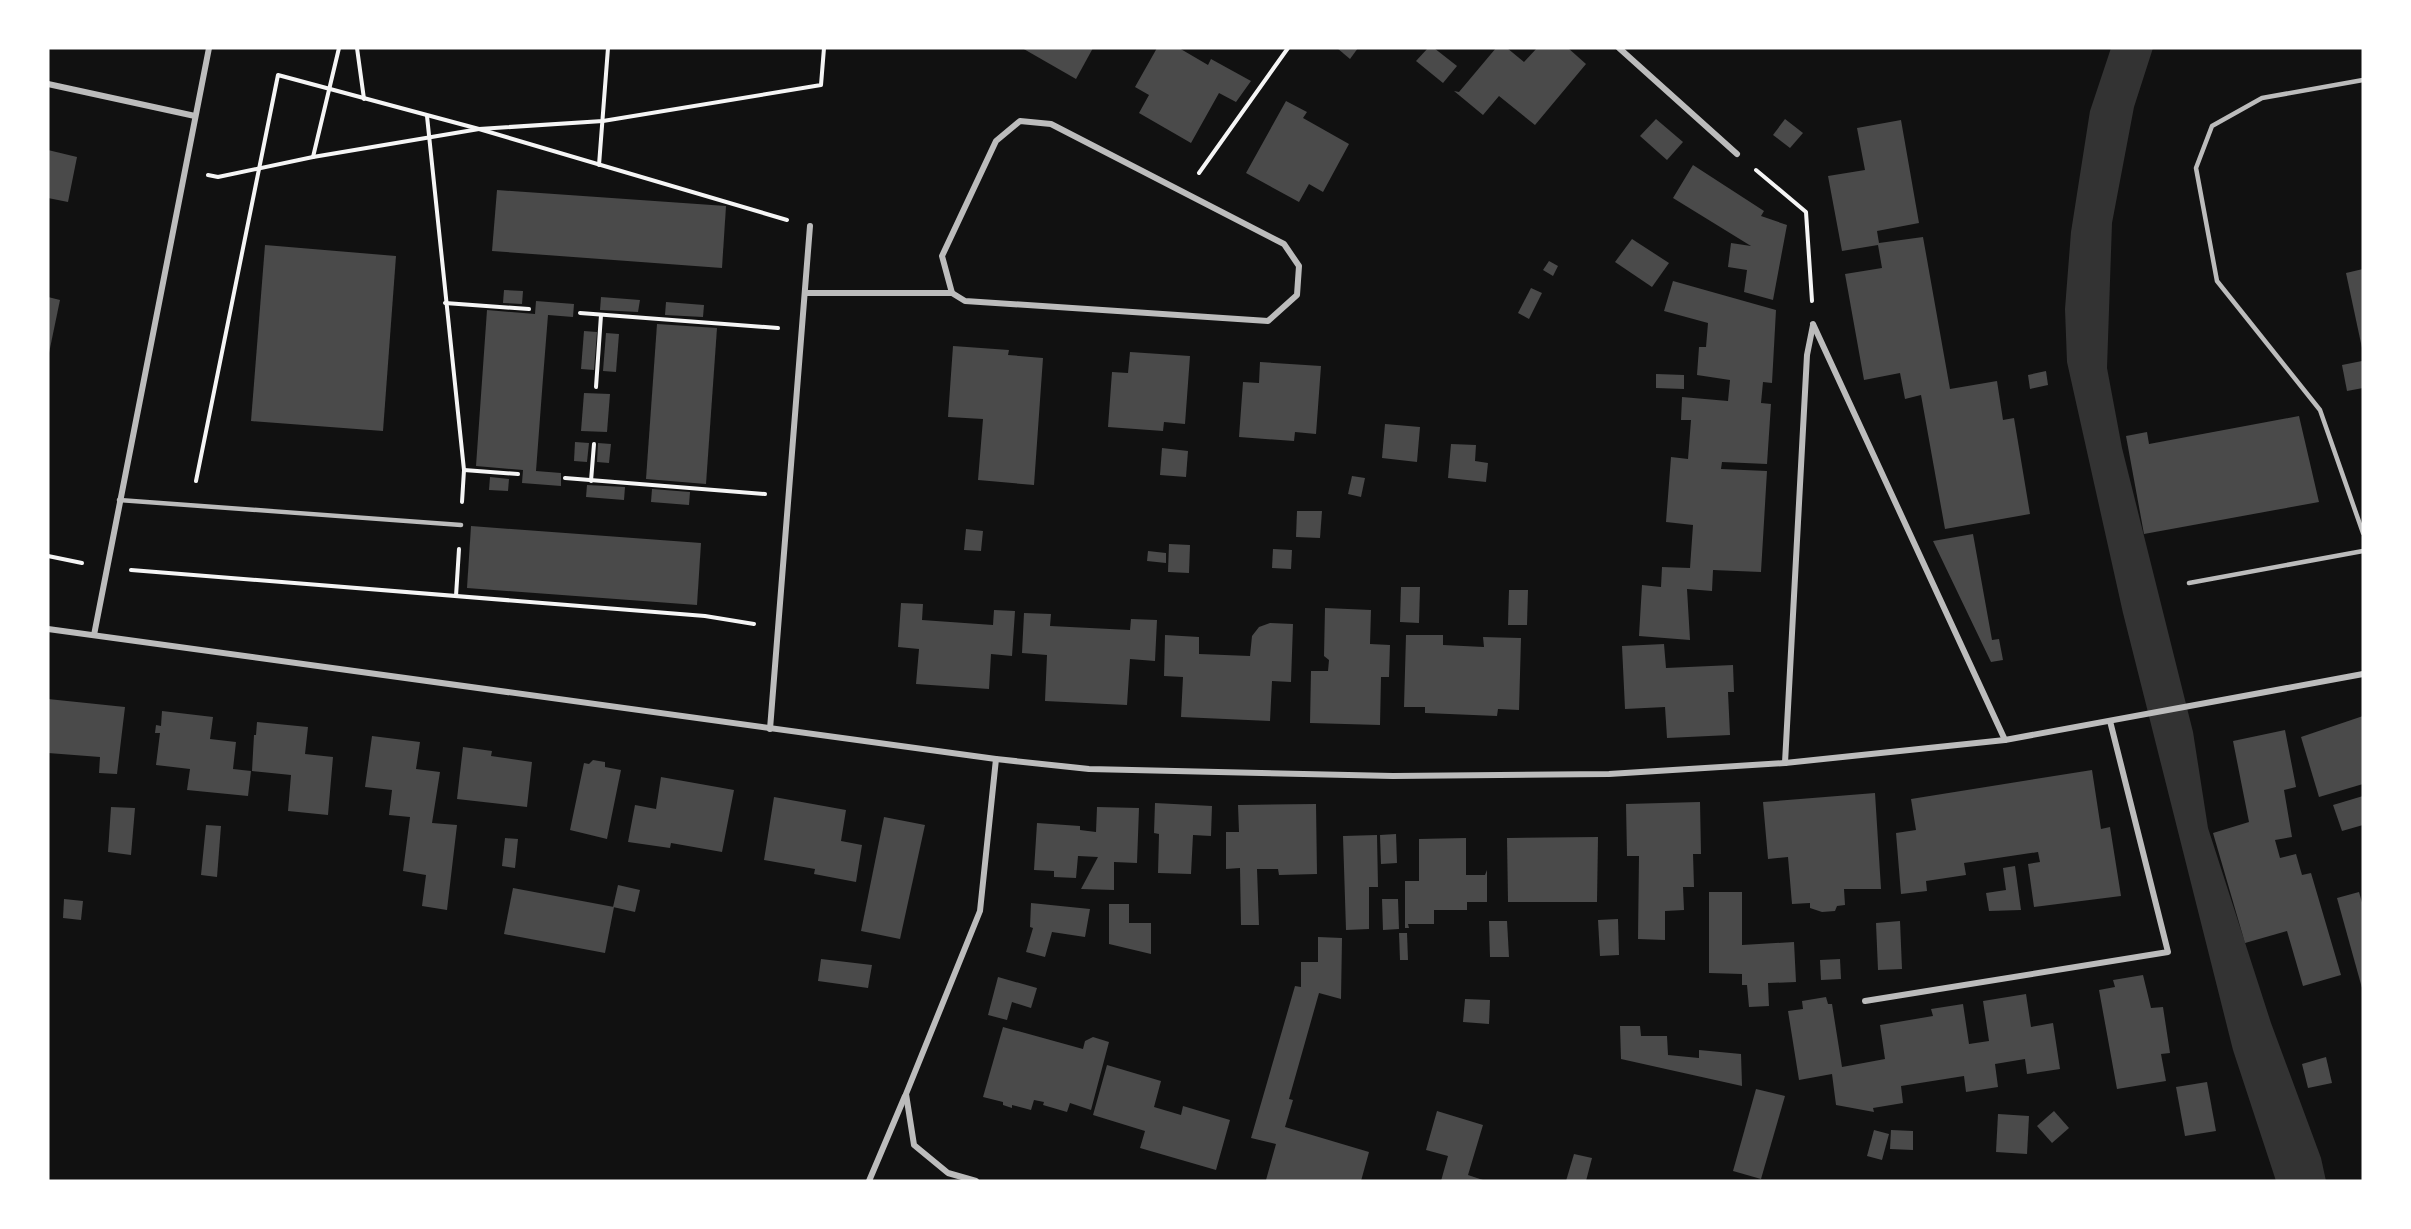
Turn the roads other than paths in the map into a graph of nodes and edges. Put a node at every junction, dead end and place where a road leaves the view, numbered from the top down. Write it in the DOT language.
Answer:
graph roads {
  1 [pos="209,48"];
  2 [pos="1619,48"];
  3 [pos="2363,80"];
  4 [pos="48,84"];
  5 [pos="195,116"];
  6 [pos="1737,154"];
  7 [pos="810,226"];
  8 [pos="952,293"];
  9 [pos="805,294"];
  10 [pos="119,500"];
  11 [pos="461,525"];
  12 [pos="2363,533"];
  13 [pos="2363,551"];
  14 [pos="2189,583"];
  15 [pos="48,629"];
  16 [pos="94,635"];
  17 [pos="2363,674"];
  18 [pos="2110,721"];
  19 [pos="770,729"];
  20 [pos="2005,740"];
  21 [pos="996,759"];
  22 [pos="1785,764"];
  23 [pos="1865,1000"];
  24 [pos="906,1094"];
  25 [pos="869,1181"];
  26 [pos="976,1181"];
  1 -- 5 [label="street"];
  2 -- 6 [label="street"];
  3 -- 12 [label="lane"];
  4 -- 5 [label="street"];
  5 -- 10 [label="street"];
  7 -- 9 [label="street"];
  8 -- 8 [label="street"];
  8 -- 9 [label="street"];
  9 -- 19 [label="street"];
  10 -- 11 [label="lane"];
  10 -- 16 [label="street"];
  13 -- 14 [label="lane"];
  15 -- 16 [label="street"];
  16 -- 19 [label="street"];
  17 -- 18 [label="street"];
  18 -- 20 [label="street"];
  18 -- 23 [label="street"];
  19 -- 21 [label="street"];
  20 -- 22 [label="street"];
  20 -- 22 [label="street"];
  21 -- 22 [label="street"];
  21 -- 24 [label="street"];
  24 -- 25 [label="street"];
  24 -- 26 [label="street"];
}
